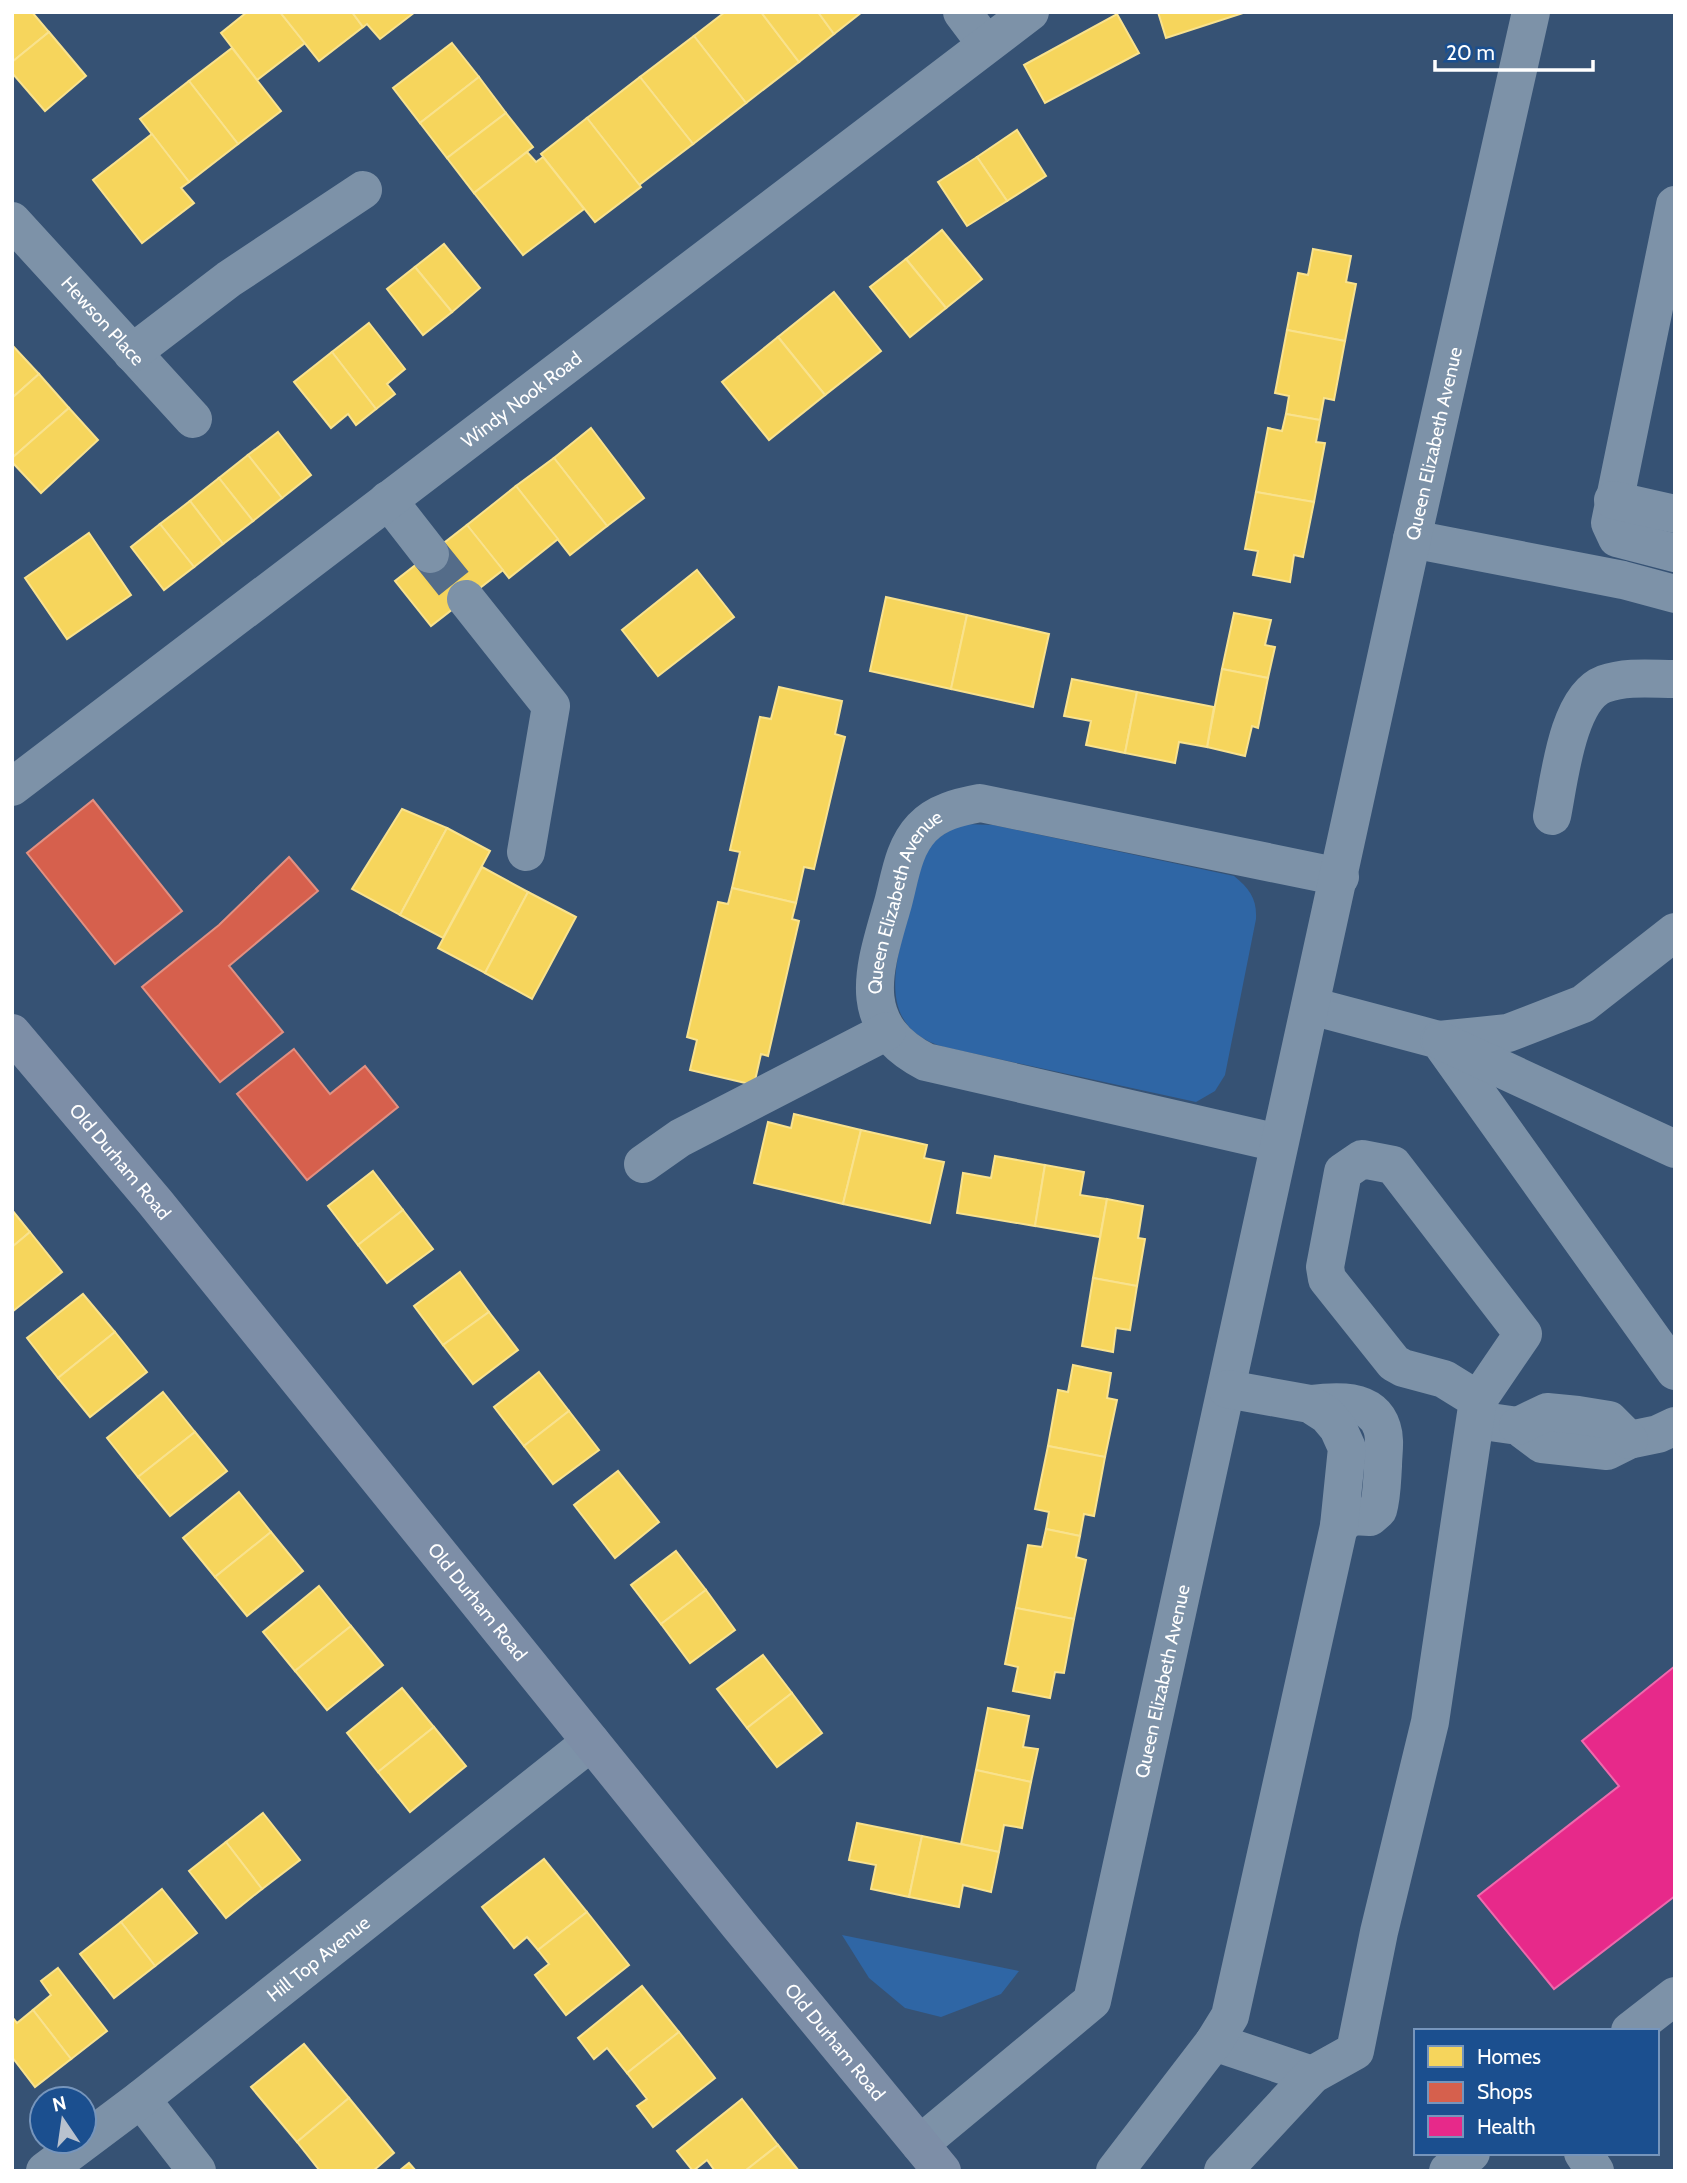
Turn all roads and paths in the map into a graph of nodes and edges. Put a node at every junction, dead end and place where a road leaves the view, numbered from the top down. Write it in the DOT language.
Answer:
graph roads {
  1 [pos="962,12"];
  2 [pos="1030,12"];
  3 [pos="1531,12"];
  4 [pos="986,44"];
  5 [pos="363,190"];
  6 [pos="1675,205"];
  7 [pos="12,221"];
  8 [pos="132,353"];
  9 [pos="193,419"];
  10 [pos="388,500"];
  11 [pos="1613,500"];
  12 [pos="1675,514"];
  13 [pos="1412,539"];
  14 [pos="1675,553"];
  15 [pos="430,554"];
  16 [pos="1675,594"];
  17 [pos="466,599"];
  18 [pos="1675,679"];
  19 [pos="12,787"];
  20 [pos="1552,816"];
  21 [pos="526,852"];
  22 [pos="1340,877"];
  23 [pos="1675,932"];
  24 [pos="1311,1006"];
  25 [pos="887,1031"];
  26 [pos="12,1033"];
  27 [pos="1439,1040"];
  28 [pos="1279,1143"];
  29 [pos="1675,1149"];
  30 [pos="643,1164"];
  31 [pos="1675,1371"];
  32 [pos="1227,1389"];
  33 [pos="1477,1410"];
  34 [pos="1675,1426"];
  35 [pos="591,1742"];
  36 [pos="1675,1996"];
  37 [pos="1633,2029"];
  38 [pos="1213,2042"];
  39 [pos="1312,2075"];
  40 [pos="141,2099"];
  41 [pos="1468,2155"];
  42 [pos="1584,2155"];
  43 [pos="931,2157"];
  44 [pos="45,2171"];
  45 [pos="197,2171"];
  46 [pos="1115,2171"];
  47 [pos="1223,2171"];
  48 [pos="1448,2171"];
  49 [pos="1595,2171"];
  1 -- 4 [label="street"];
  2 -- 4 [label="street, Windy Nook Road"];
  3 -- 13 [label="street, Queen Elizabeth Avenue"];
  4 -- 10 [label="street, Windy Nook Road"];
  5 -- 8 [label="street"];
  6 -- 11 [label="street"];
  7 -- 8 [label="street, Hewson Place"];
  8 -- 9 [label="street, Hewson Place"];
  10 -- 15 [label="street"];
  10 -- 19 [label="street, Windy Nook Road"];
  11 -- 12 [label="street"];
  11 -- 14 [label="street"];
  13 -- 16 [label="street"];
  13 -- 22 [label="street, Queen Elizabeth Avenue"];
  17 -- 21 [label="street"];
  18 -- 20 [label="street"];
  22 -- 24 [label="street, Queen Elizabeth Avenue"];
  22 -- 25 [label="street, Queen Elizabeth Avenue"];
  23 -- 27 [label="street"];
  24 -- 27 [label="street"];
  24 -- 28 [label="street, Queen Elizabeth Avenue"];
  25 -- 28 [label="street, Queen Elizabeth Avenue"];
  25 -- 30 [label="street"];
  26 -- 35 [label="main road, Old Durham Road"];
  27 -- 29 [label="street"];
  27 -- 31 [label="street"];
  28 -- 32 [label="street, Queen Elizabeth Avenue"];
  32 -- 38 [label="street"];
  32 -- 43 [label="street, Queen Elizabeth Avenue"];
  33 -- 33 [label="street"];
  33 -- 34 [label="street"];
  33 -- 39 [label="street"];
  35 -- 40 [label="street, Hill Top Avenue"];
  35 -- 43 [label="main road, Old Durham Road"];
  36 -- 37 [label="street"];
  38 -- 39 [label="street"];
  38 -- 46 [label="street"];
  39 -- 47 [label="street"];
  40 -- 44 [label="street, Hill Top Avenue"];
  40 -- 45 [label="street"];
  41 -- 48 [label="street"];
  42 -- 49 [label="street"];
}
